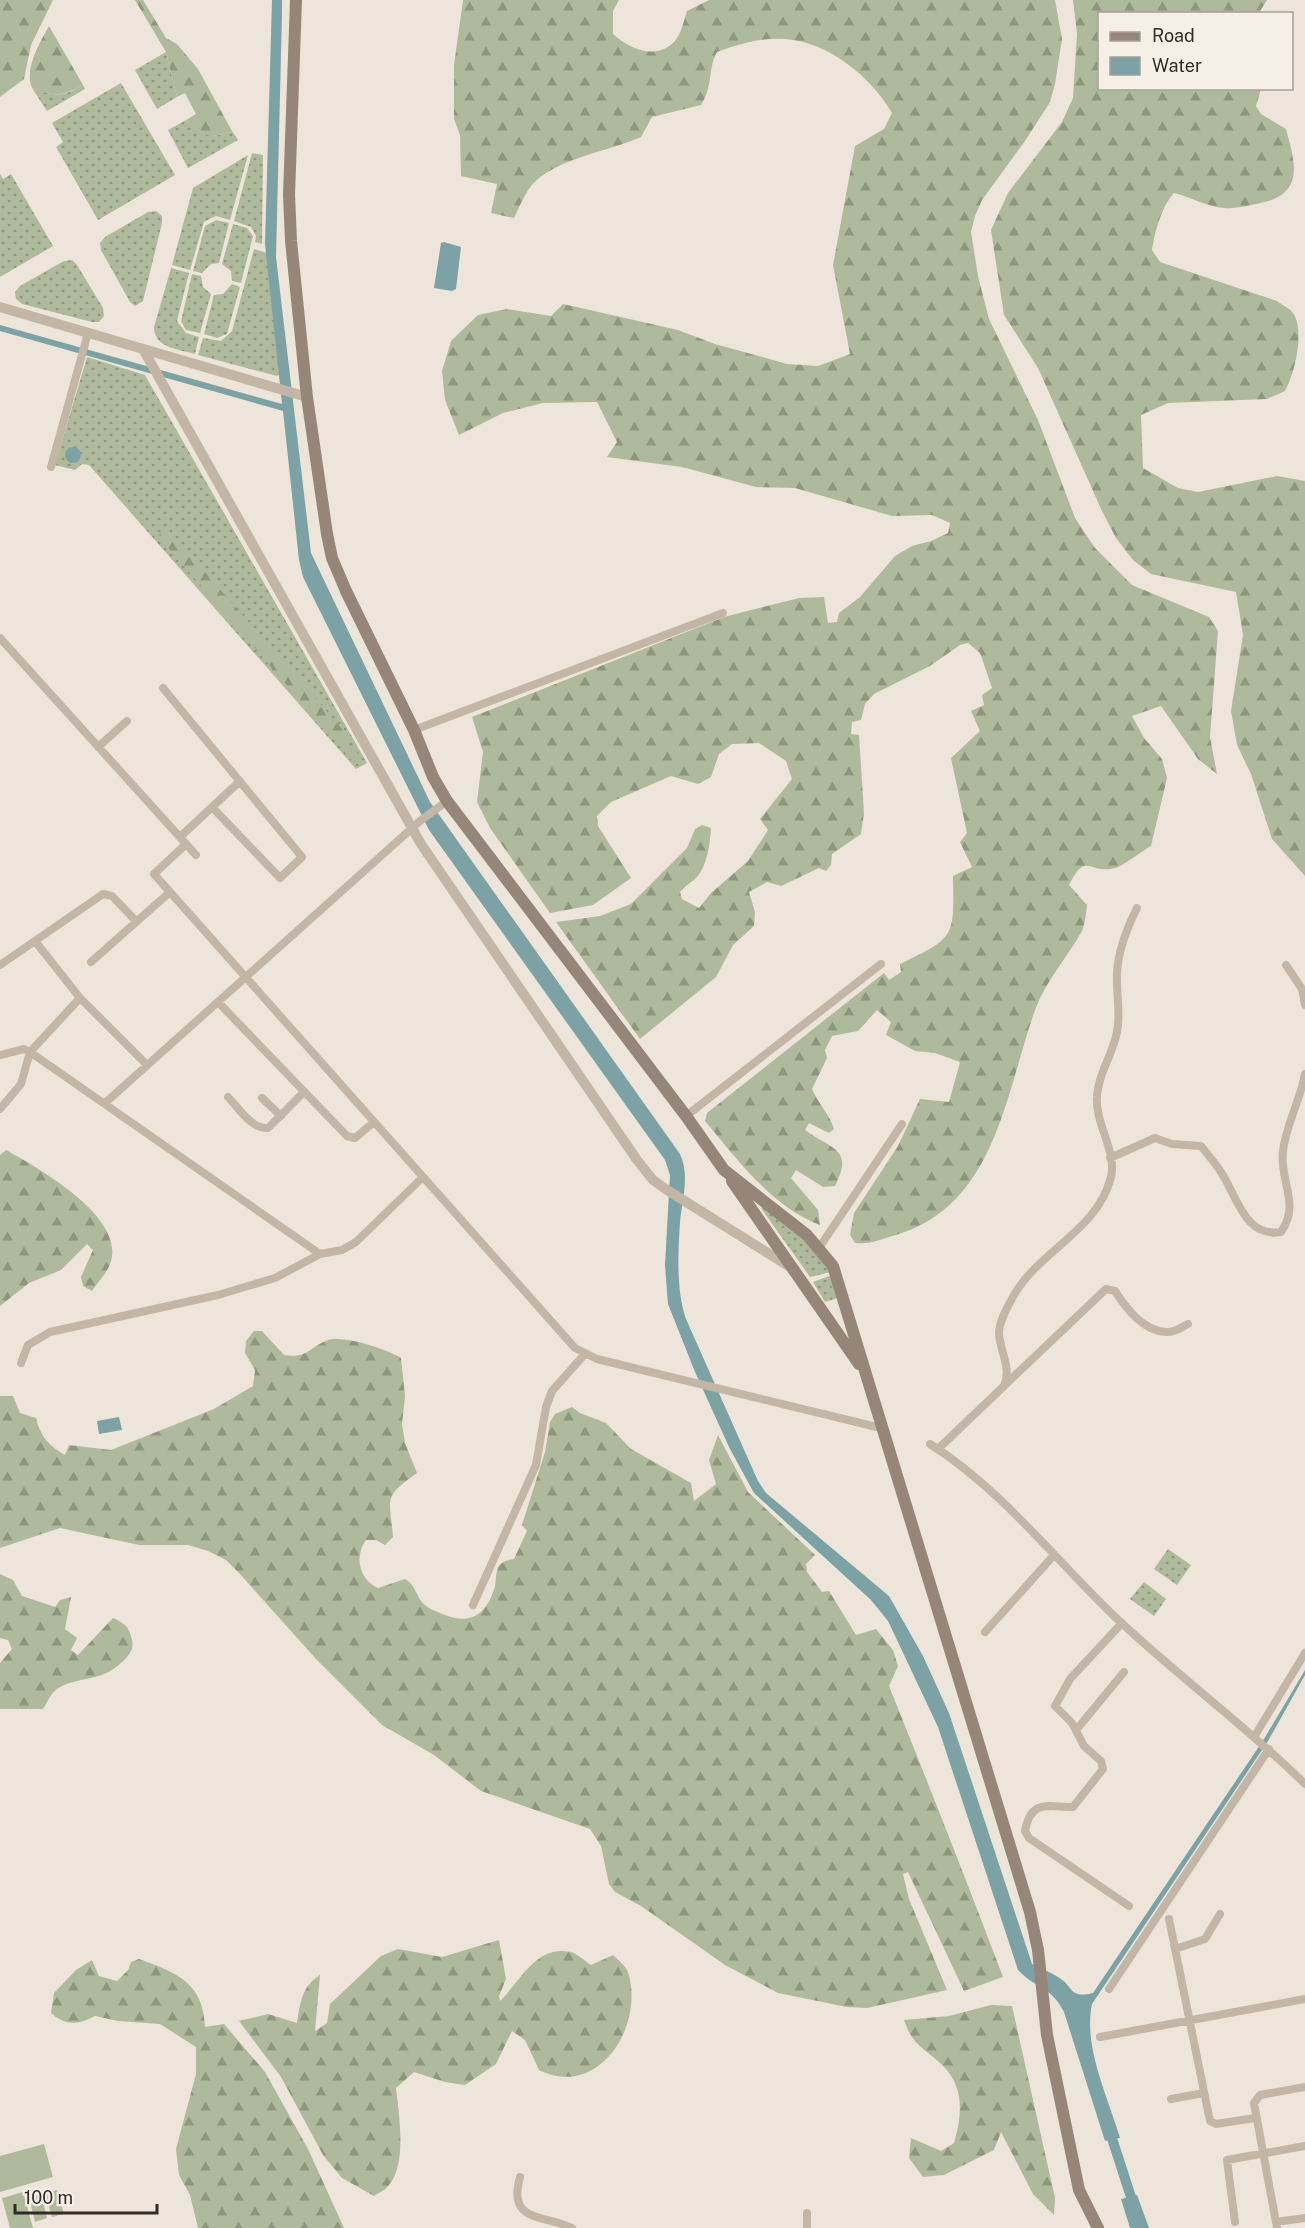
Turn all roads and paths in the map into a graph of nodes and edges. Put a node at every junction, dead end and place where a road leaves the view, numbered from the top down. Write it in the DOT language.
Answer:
graph roads {
  1 [pos="297,0"];
  2 [pos="0,307"];
  3 [pos="88,333"];
  4 [pos="143,349"];
  5 [pos="307,397"];
  6 [pos="51,467"];
  7 [pos="723,613"];
  8 [pos="0,638"];
  9 [pos="163,688"];
  10 [pos="127,721"];
  11 [pos="414,730"];
  12 [pos="98,747"];
  13 [pos="240,782"];
  14 [pos="443,803"];
  15 [pos="212,807"];
  16 [pos="416,825"];
  17 [pos="183,840"];
  18 [pos="196,855"];
  19 [pos="170,892"];
  20 [pos="1137,908"];
  21 [pos="136,921"];
  22 [pos="35,941"];
  23 [pos="91,962"];
  24 [pos="881,964"];
  25 [pos="0,965"];
  26 [pos="1286,965"];
  27 [pos="246,978"];
  28 [pos="80,998"];
  29 [pos="218,1002"];
  30 [pos="1305,1005"];
  31 [pos="30,1052"];
  32 [pos="0,1055"];
  33 [pos="147,1065"];
  34 [pos="1305,1074"];
  35 [pos="304,1092"];
  36 [pos="228,1097"];
  37 [pos="262,1098"];
  38 [pos="105,1103"];
  39 [pos="0,1109"];
  40 [pos="281,1116"];
  41 [pos="686,1116"];
  42 [pos="374,1122"];
  43 [pos="902,1124"];
  44 [pos="1110,1158"];
  45 [pos="724,1170"];
  46 [pos="423,1177"];
  47 [pos="819,1248"];
  48 [pos="320,1254"];
  49 [pos="793,1268"];
  50 [pos="1188,1324"];
  51 [pos="584,1355"];
  52 [pos="21,1363"];
  53 [pos="864,1372"];
  54 [pos="1004,1386"];
  55 [pos="881,1428"];
  56 [pos="1054,1555"];
  57 [pos="472,1605"];
  58 [pos="1122,1623"];
  59 [pos="985,1632"];
  60 [pos="1305,1653"];
  61 [pos="1124,1672"];
  62 [pos="1077,1729"];
  63 [pos="1262,1743"];
  64 [pos="1305,1784"];
  65 [pos="1129,1906"];
  66 [pos="1220,1914"];
  67 [pos="1169,1919"];
  68 [pos="1175,1948"];
  69 [pos="1109,1989"];
  70 [pos="1305,1999"];
  71 [pos="1189,2020"];
  72 [pos="1100,2037"];
  73 [pos="1305,2087"];
  74 [pos="1204,2093"];
  75 [pos="1171,2099"];
  76 [pos="1256,2118"];
  77 [pos="1305,2146"];
  78 [pos="1262,2153"];
  79 [pos="520,2177"];
  80 [pos="807,2213"];
  81 [pos="1305,2218"];
  82 [pos="1235,2222"];
  83 [pos="1276,2225"];
  84 [pos="572,2228"];
  85 [pos="807,2228"];
  86 [pos="1098,2228"];
  1 -- 5 [label="main road"];
  2 -- 3 [label="street"];
  3 -- 4 [label="street"];
  3 -- 6 [label="street"];
  4 -- 5 [label="street"];
  4 -- 16 [label="street"];
  5 -- 11 [label="main road"];
  7 -- 11 [label="street"];
  8 -- 12 [label="street"];
  9 -- 13 [label="street"];
  10 -- 12 [label="street"];
  11 -- 14 [label="main road"];
  12 -- 17 [label="street"];
  13 -- 15 [label="street"];
  13 -- 15 [label="street"];
  14 -- 16 [label="street"];
  14 -- 41 [label="main road"];
  15 -- 17 [label="street"];
  16 -- 27 [label="street"];
  16 -- 49 [label="street"];
  17 -- 18 [label="street"];
  17 -- 19 [label="street"];
  19 -- 21 [label="street"];
  19 -- 27 [label="street"];
  20 -- 44 [label="street"];
  21 -- 22 [label="street"];
  21 -- 23 [label="street"];
  22 -- 25 [label="street"];
  22 -- 28 [label="street"];
  24 -- 41 [label="street"];
  26 -- 30 [label="street"];
  27 -- 29 [label="street"];
  27 -- 42 [label="street"];
  28 -- 31 [label="street"];
  28 -- 33 [label="street"];
  29 -- 33 [label="street"];
  29 -- 35 [label="street"];
  31 -- 32 [label="street"];
  31 -- 38 [label="street"];
  31 -- 39 [label="street"];
  33 -- 38 [label="street"];
  34 -- 44 [label="street"];
  35 -- 40 [label="street"];
  35 -- 42 [label="street"];
  36 -- 40 [label="street"];
  37 -- 40 [label="street"];
  38 -- 48 [label="street"];
  41 -- 45 [label="main road"];
  42 -- 46 [label="street"];
  43 -- 47 [label="street"];
  44 -- 54 [label="street"];
  45 -- 47 [label="main road"];
  45 -- 49 [label="main road"];
  46 -- 48 [label="street"];
  46 -- 51 [label="street"];
  47 -- 53 [label="main road"];
  48 -- 52 [label="street"];
  49 -- 53 [label="main road"];
  50 -- 54 [label="street"];
  51 -- 55 [label="street"];
  51 -- 57 [label="street"];
  53 -- 55 [label="main road"];
  54 -- 56 [label="street"];
  55 -- 86 [label="main road"];
  56 -- 58 [label="street"];
  56 -- 59 [label="street"];
  58 -- 62 [label="street"];
  58 -- 63 [label="street"];
  60 -- 63 [label="street"];
  61 -- 62 [label="street"];
  62 -- 65 [label="street"];
  63 -- 64 [label="street"];
  63 -- 69 [label="street"];
  66 -- 68 [label="street"];
  67 -- 68 [label="street"];
  68 -- 71 [label="street"];
  70 -- 71 [label="street"];
  71 -- 72 [label="street"];
  71 -- 74 [label="street"];
  73 -- 76 [label="street"];
  74 -- 75 [label="street"];
  74 -- 76 [label="street"];
  76 -- 78 [label="street"];
  77 -- 78 [label="street"];
  78 -- 82 [label="street"];
  78 -- 83 [label="street"];
  79 -- 84 [label="street"];
  80 -- 85 [label="street"];
  81 -- 83 [label="street"];
}
